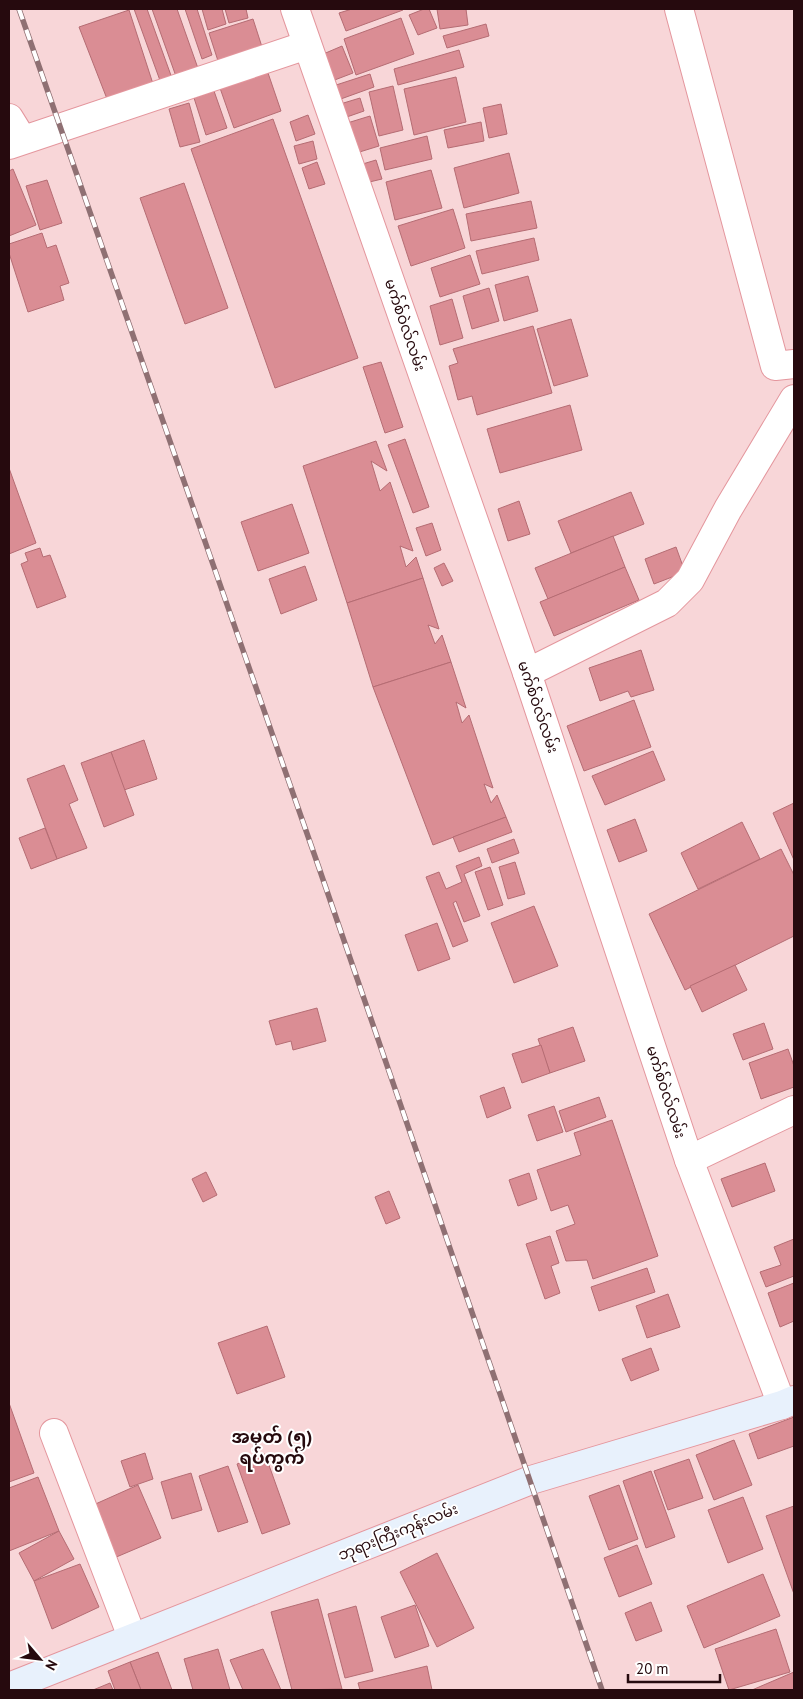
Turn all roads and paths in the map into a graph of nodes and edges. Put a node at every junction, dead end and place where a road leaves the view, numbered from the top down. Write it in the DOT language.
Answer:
graph roads {
  1 [pos="295,9"];
  2 [pos="679,9"];
  3 [pos="308,45"];
  4 [pos="13,134"];
  5 [pos="785,365"];
  6 [pos="794,399"];
  7 [pos="527,673"];
  8 [pos="794,1110"];
  9 [pos="689,1160"];
  10 [pos="788,1402"];
  11 [pos="54,1432"];
  12 [pos="132,1638"];
  13 [pos="9,1687"];
  1 -- 3 [label="street, မက်စ်ဝဲလ်လမ်း"];
  2 -- 5 [label="street"];
  3 -- 4 [label="street"];
  3 -- 7 [label="street, မက်စ်ဝဲလ်လမ်း"];
  5 -- 6 [label="street"];
  6 -- 7 [label="street"];
  7 -- 9 [label="street, မက်စ်ဝဲလ်လမ်း"];
  8 -- 9 [label="street"];
  9 -- 10 [label="street, မက်စ်ဝဲလ်လမ်း"];
  10 -- 12 [label="street, ဘုရားကြီးကုန်းလမ်း"];
  11 -- 12 [label="street"];
  12 -- 13 [label="street, ဘုရားကြီးကုန်းလမ်း"];
}
